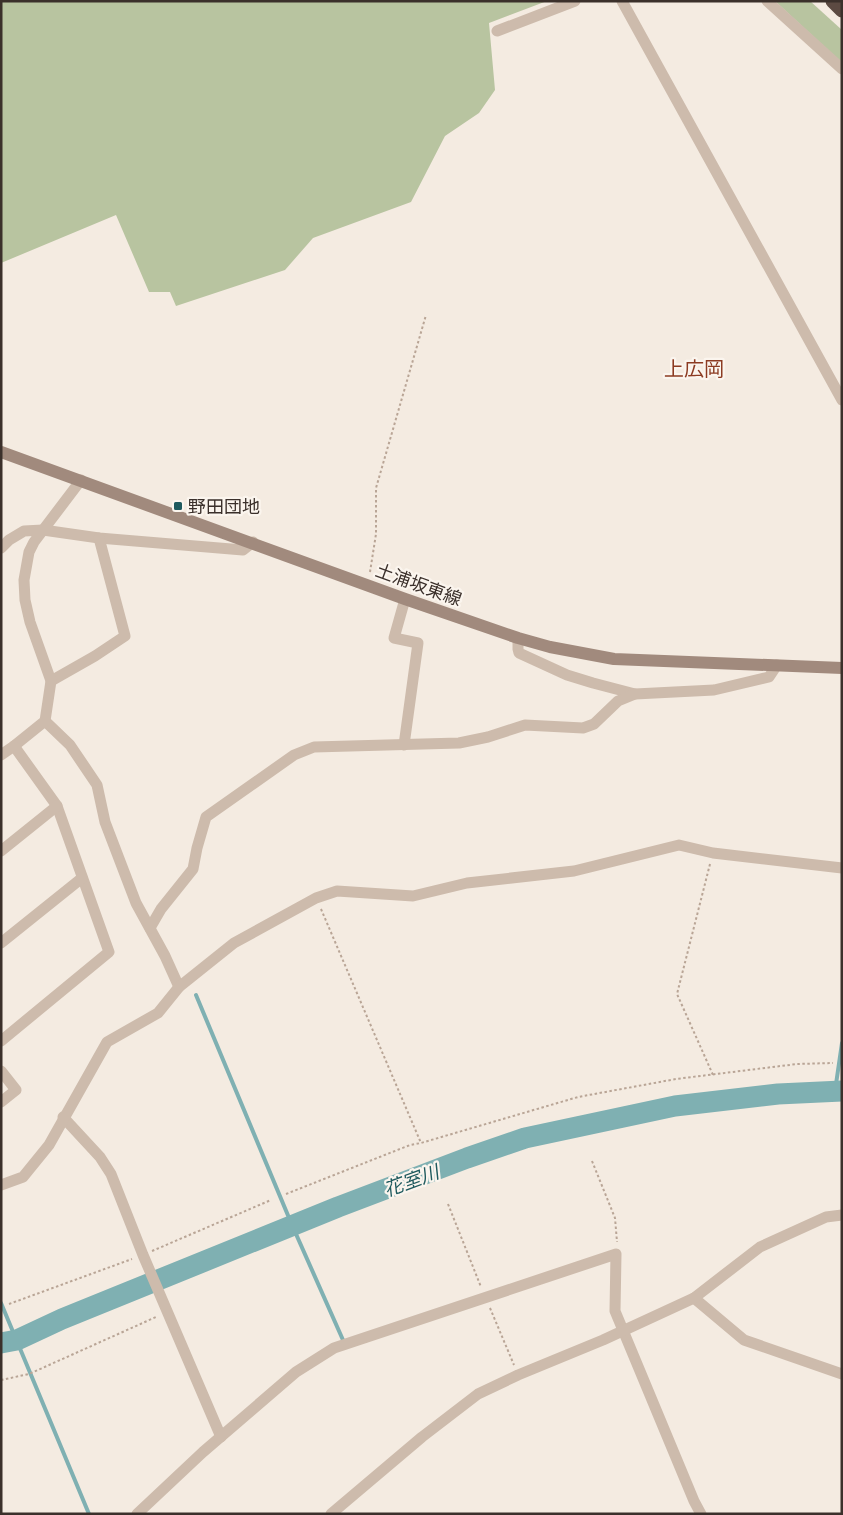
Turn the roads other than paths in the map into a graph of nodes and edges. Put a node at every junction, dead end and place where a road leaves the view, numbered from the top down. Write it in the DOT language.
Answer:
graph roads {
  1 [pos="575,1"];
  2 [pos="622,1"];
  3 [pos="767,1"];
  4 [pos="833,1"];
  5 [pos="842,10"];
  6 [pos="497,31"];
  7 [pos="842,69"];
  8 [pos="840,392"];
  9 [pos="1,452"];
  10 [pos="81,480"];
  11 [pos="43,530"];
  12 [pos="99,538"];
  13 [pos="253,542"];
  14 [pos="1,548"];
  15 [pos="405,599"];
  16 [pos="518,638"];
  17 [pos="777,665"];
  18 [pos="842,668"];
  19 [pos="51,681"];
  20 [pos="635,694"];
  21 [pos="45,721"];
  22 [pos="404,745"];
  23 [pos="14,746"];
  24 [pos="1,755"];
  25 [pos="57,806"];
  26 [pos="1,851"];
  27 [pos="842,868"];
  28 [pos="82,878"];
  29 [pos="150,928"];
  30 [pos="1,943"];
  31 [pos="179,987"];
  32 [pos="1,1041"];
  33 [pos="1,1071"];
  34 [pos="1,1102"];
  35 [pos="63,1117"];
  36 [pos="1,1185"];
  37 [pos="842,1215"];
  38 [pos="694,1298"];
  39 [pos="623,1331"];
  40 [pos="842,1374"];
  41 [pos="221,1437"];
  42 [pos="137,1514"];
  43 [pos="331,1514"];
  44 [pos="701,1514"];
  1 -- 6 [label="street"];
  2 -- 8 [label="street"];
  3 -- 7 [label="street"];
  4 -- 5 [label="highway"];
  9 -- 10 [label="main road, 土浦坂東線"];
  10 -- 11 [label="street"];
  10 -- 13 [label="main road, 土浦坂東線"];
  11 -- 12 [label="street"];
  11 -- 14 [label="street"];
  11 -- 19 [label="street"];
  12 -- 13 [label="street"];
  12 -- 19 [label="street"];
  13 -- 15 [label="main road, 土浦坂東線"];
  15 -- 16 [label="main road, 土浦坂東線"];
  15 -- 22 [label="street"];
  16 -- 17 [label="main road, 土浦坂東線"];
  16 -- 20 [label="street"];
  17 -- 18 [label="main road, 土浦坂東線"];
  17 -- 20 [label="street"];
  19 -- 21 [label="street"];
  20 -- 22 [label="street"];
  21 -- 23 [label="street"];
  21 -- 29 [label="street"];
  22 -- 29 [label="street"];
  23 -- 24 [label="street"];
  23 -- 25 [label="street"];
  25 -- 26 [label="street"];
  25 -- 28 [label="street"];
  27 -- 31 [label="street"];
  28 -- 30 [label="street"];
  28 -- 32 [label="street"];
  29 -- 31 [label="street"];
  31 -- 35 [label="street"];
  33 -- 34 [label="street"];
  35 -- 36 [label="street"];
  35 -- 41 [label="street"];
  37 -- 38 [label="street"];
  38 -- 39 [label="street"];
  38 -- 40 [label="street"];
  39 -- 41 [label="street"];
  39 -- 43 [label="street"];
  39 -- 44 [label="street"];
  41 -- 42 [label="street"];
}
